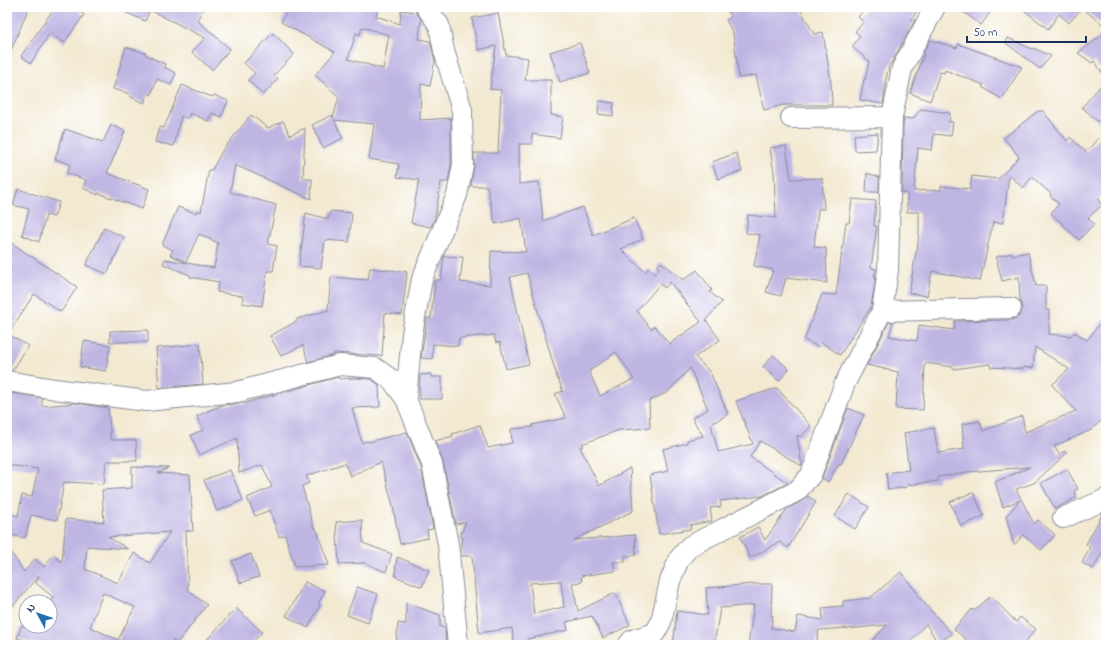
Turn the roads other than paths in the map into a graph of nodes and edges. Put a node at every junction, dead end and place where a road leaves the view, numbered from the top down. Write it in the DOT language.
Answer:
graph roads {
  1 [pos="426,7"];
  2 [pos="934,7"];
  3 [pos="892,117"];
  4 [pos="791,118"];
  5 [pos="1011,308"];
  6 [pos="882,311"];
  7 [pos="7,381"];
  8 [pos="406,399"];
  9 [pos="1106,499"];
  10 [pos="1063,518"];
  11 [pos="458,645"];
  12 [pos="628,645"];
  1 -- 8 [label="street"];
  2 -- 3 [label="street"];
  3 -- 4 [label="street"];
  3 -- 6 [label="street"];
  5 -- 6 [label="street"];
  6 -- 12 [label="street"];
  7 -- 8 [label="street"];
  8 -- 11 [label="street"];
  9 -- 10 [label="street"];
}
